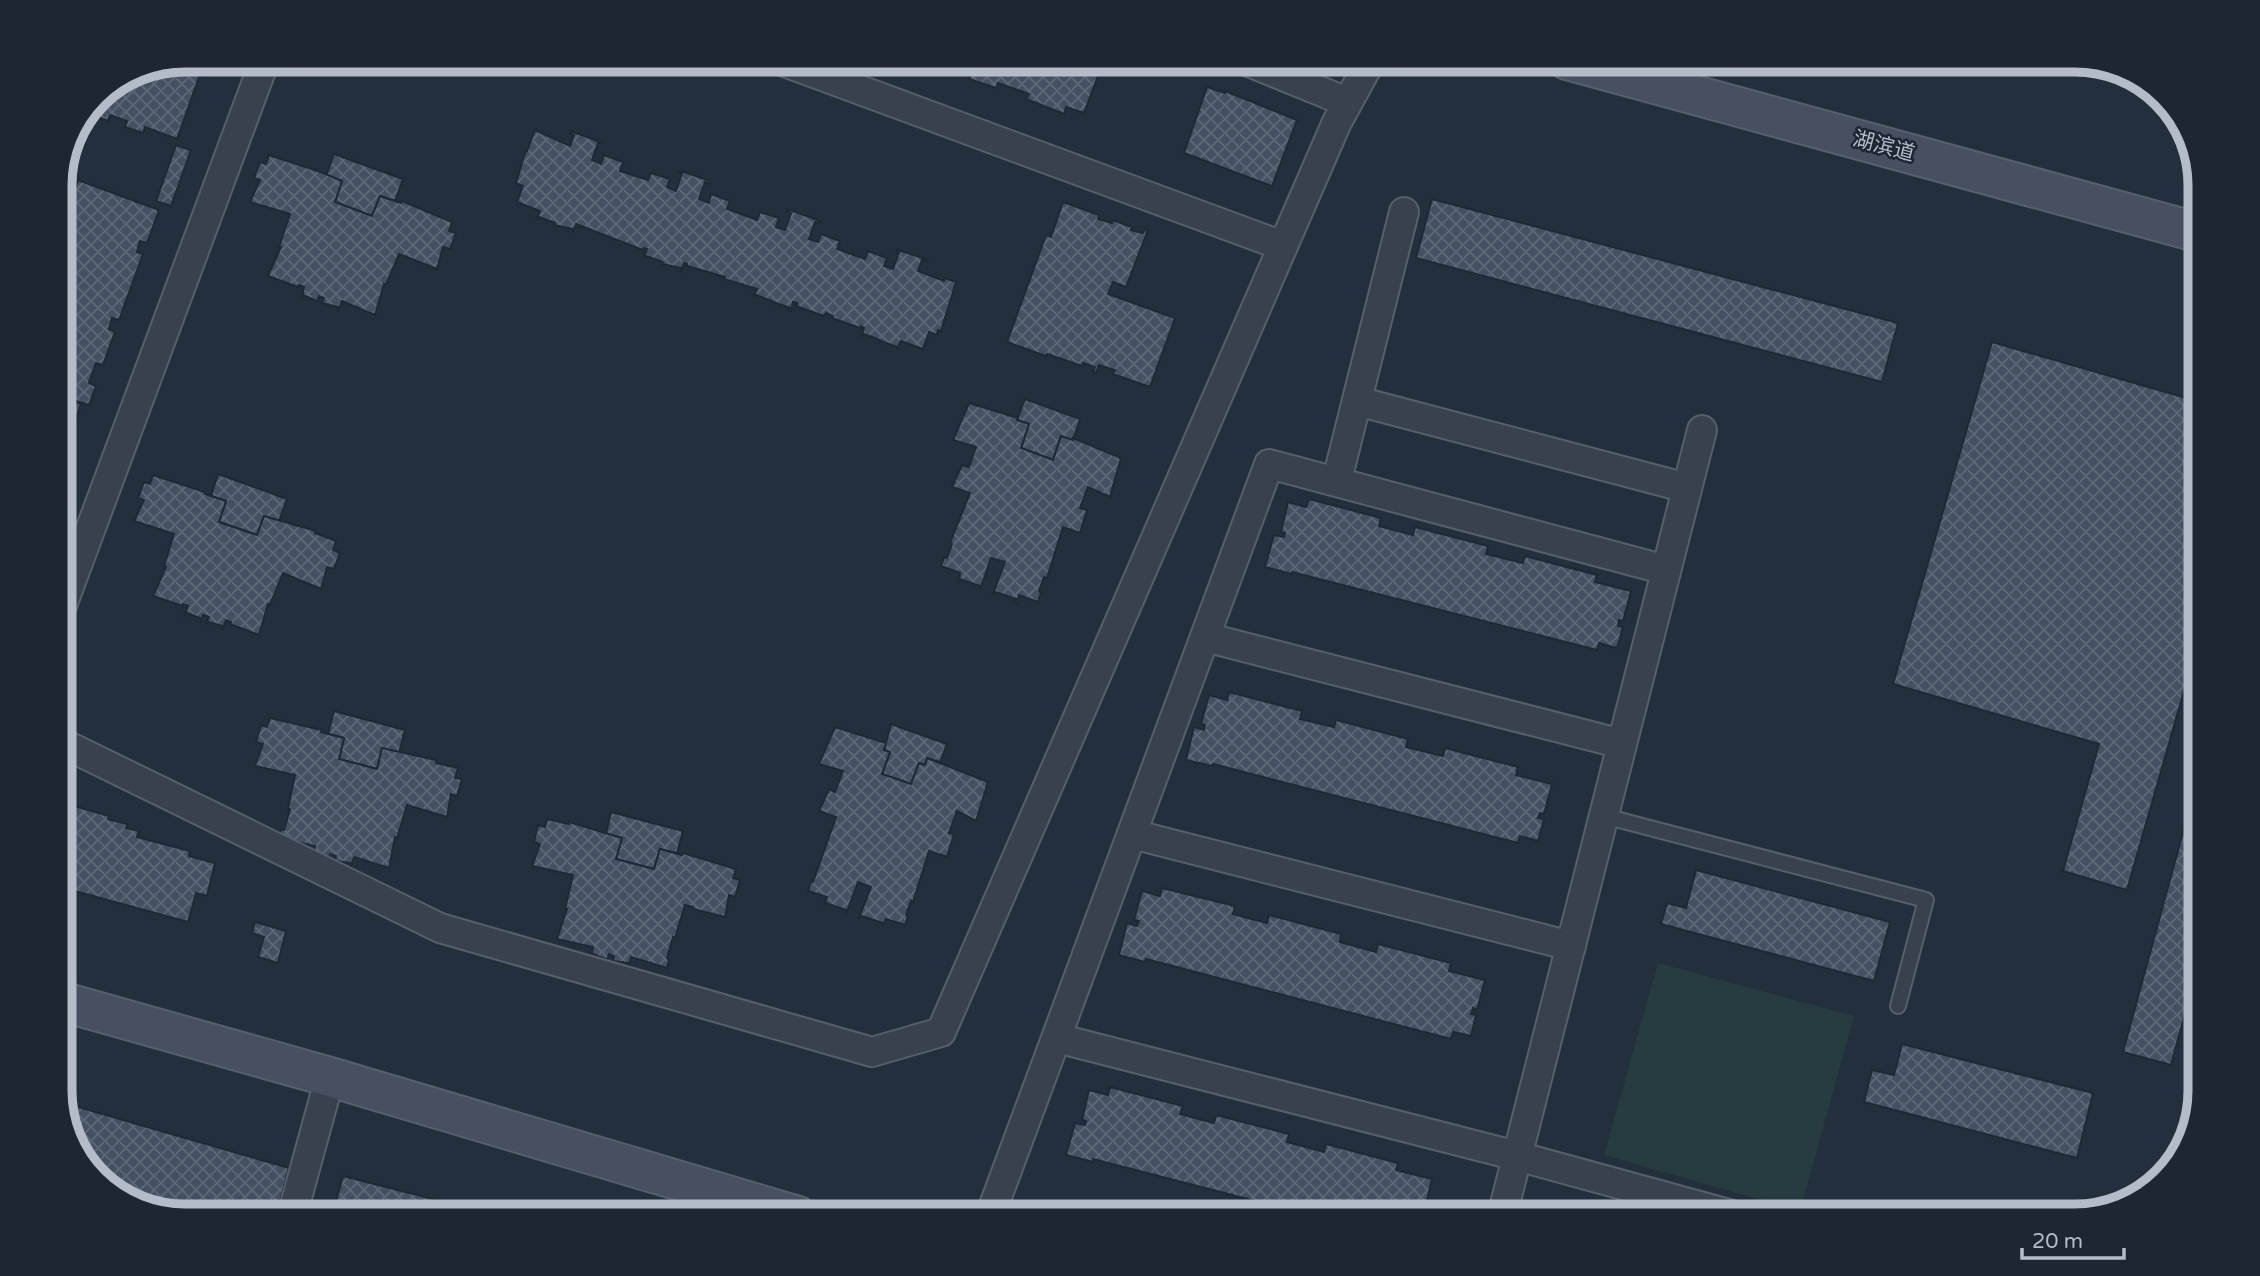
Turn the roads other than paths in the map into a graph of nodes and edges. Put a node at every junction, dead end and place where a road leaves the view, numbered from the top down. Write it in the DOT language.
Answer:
graph roads {
  1 [pos="261,72"];
  2 [pos="811,72"];
  3 [pos="1274,72"];
  4 [pos="1364,72"];
  5 [pos="1611,72"];
  6 [pos="1348,102"];
  7 [pos="1404,212"];
  8 [pos="2188,230"];
  9 [pos="1283,247"];
  10 [pos="1357,401"];
  11 [pos="1702,430"];
  12 [pos="1337,480"];
  13 [pos="1687,488"];
  14 [pos="1666,570"];
  15 [pos="72,579"];
  16 [pos="1205,637"];
  17 [pos="1622,744"];
  18 [pos="72,748"];
  19 [pos="1604,816"];
  20 [pos="1132,834"];
  21 [pos="1571,946"];
  22 [pos="72,1005"];
  23 [pos="1898,1006"];
  24 [pos="1057,1038"];
  25 [pos="330,1077"];
  26 [pos="1517,1156"];
  27 [pos="295,1204"];
  28 [pos="758,1204"];
  29 [pos="995,1204"];
  30 [pos="1505,1204"];
  31 [pos="1691,1204"];
  1 -- 15 [label="street"];
  2 -- 9 [label="street"];
  3 -- 6 [label="street"];
  4 -- 6 [label="street"];
  5 -- 8 [label="street, 湖滨道"];
  6 -- 9 [label="street"];
  7 -- 10 [label="street"];
  9 -- 18 [label="street"];
  10 -- 12 [label="street"];
  10 -- 13 [label="street"];
  11 -- 13 [label="street"];
  12 -- 14 [label="street"];
  12 -- 16 [label="street"];
  13 -- 14 [label="street"];
  14 -- 17 [label="street"];
  16 -- 17 [label="street"];
  16 -- 20 [label="street"];
  17 -- 19 [label="street"];
  19 -- 21 [label="street"];
  19 -- 23 [label="lane"];
  20 -- 21 [label="street"];
  20 -- 24 [label="street"];
  21 -- 26 [label="street"];
  22 -- 25 [label="street"];
  24 -- 26 [label="street"];
  24 -- 29 [label="street"];
  25 -- 27 [label="street"];
  25 -- 28 [label="street"];
  26 -- 30 [label="street"];
  26 -- 31 [label="street"];
}
